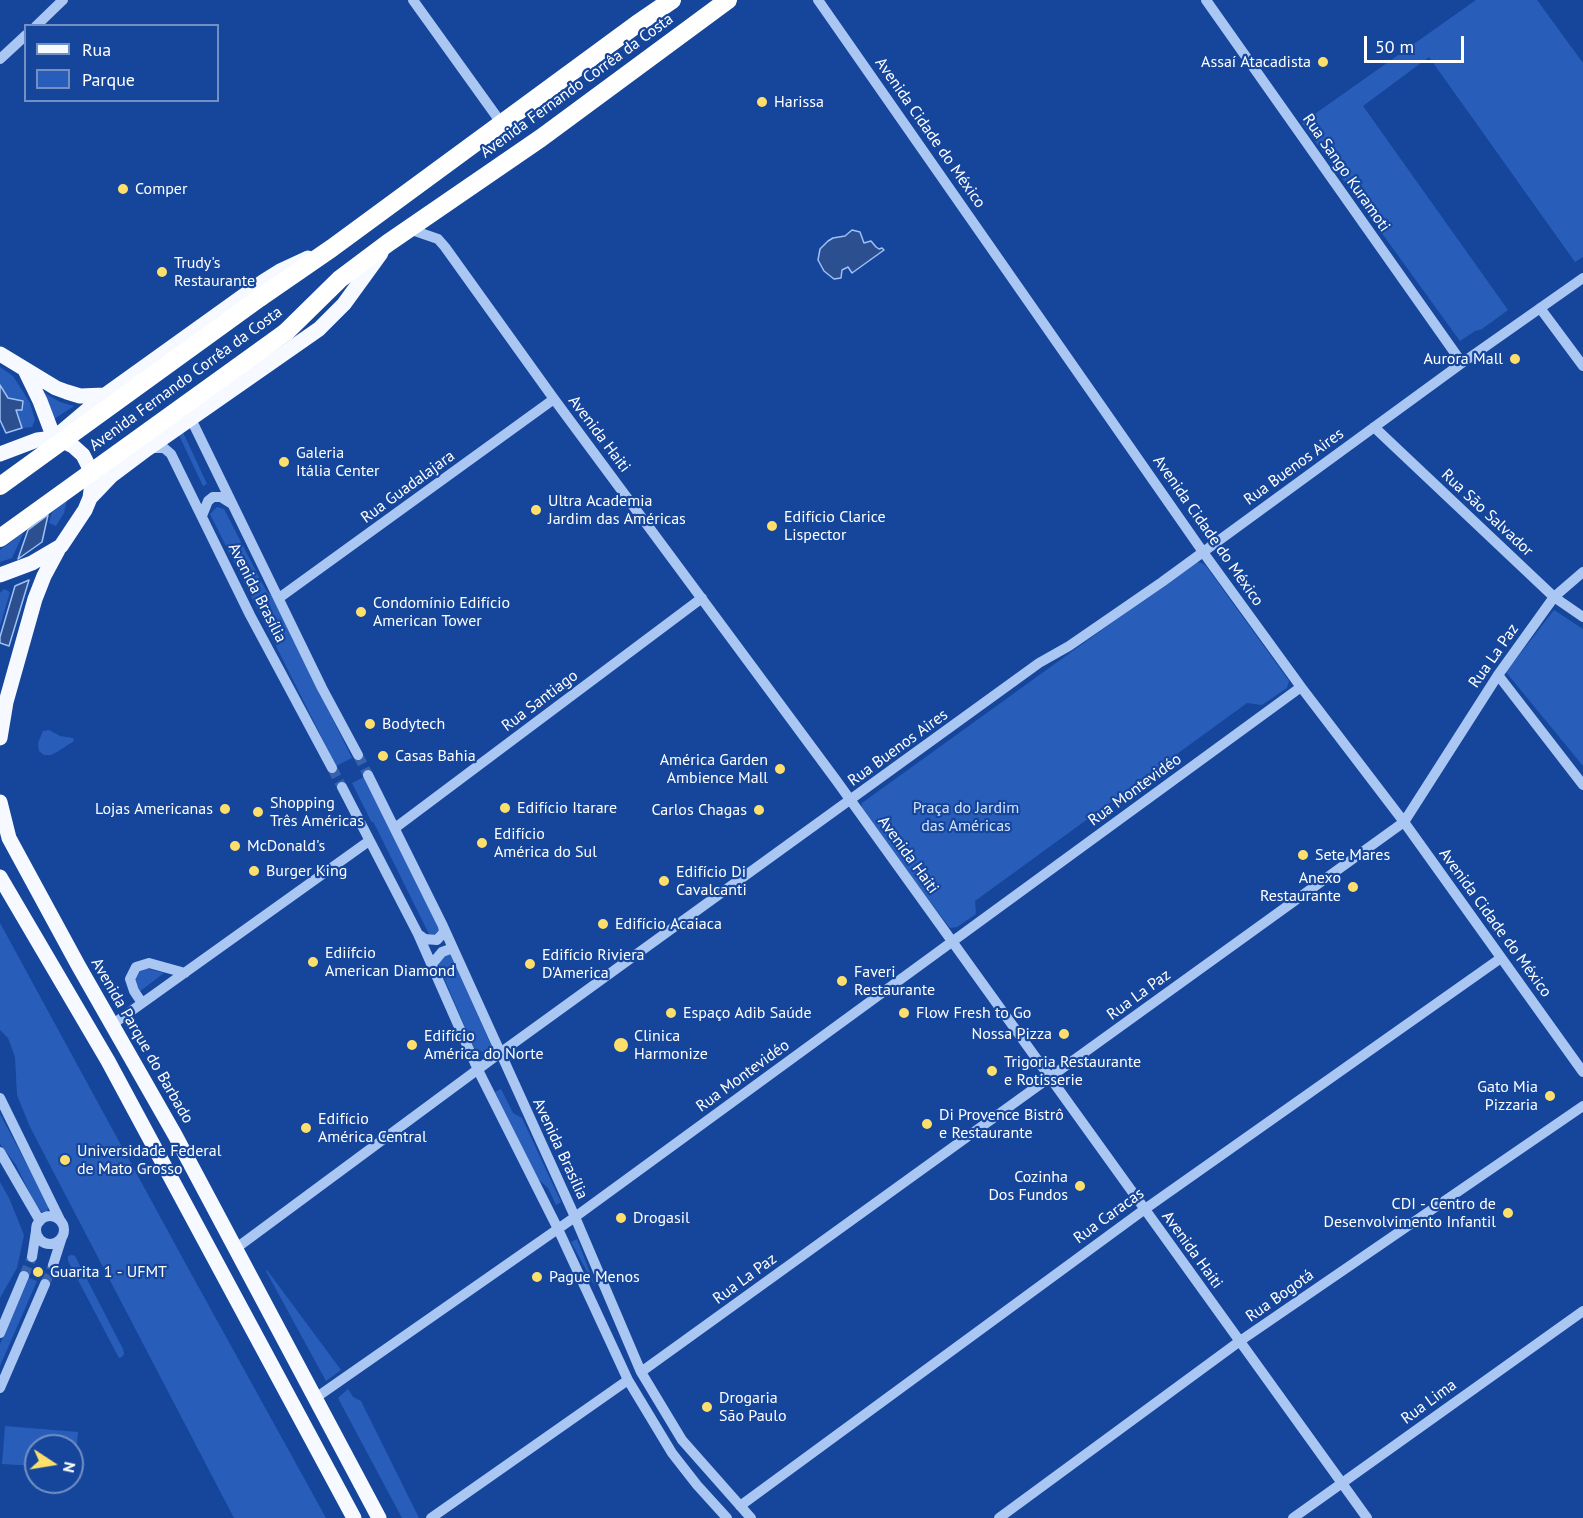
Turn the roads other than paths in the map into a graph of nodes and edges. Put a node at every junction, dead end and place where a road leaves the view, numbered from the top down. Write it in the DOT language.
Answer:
graph roads {
  1 [pos="63,0"];
  2 [pos="413,0"];
  3 [pos="672,0"];
  4 [pos="728,0"];
  5 [pos="818,0"];
  6 [pos="1206,0"];
  7 [pos="38,24"];
  8 [pos="24,37"];
  9 [pos="0,59"];
  10 [pos="502,124"];
  11 [pos="409,229"];
  12 [pos="388,243"];
  13 [pos="332,248"];
  14 [pos="1583,278"];
  15 [pos="1540,308"];
  16 [pos="0,354"];
  17 [pos="1462,363"];
  18 [pos="1583,366"];
  19 [pos="25,370"];
  20 [pos="105,395"];
  21 [pos="554,399"];
  22 [pos="191,419"];
  23 [pos="1374,427"];
  24 [pos="54,438"];
  25 [pos="147,449"];
  26 [pos="1,453"];
  27 [pos="0,486"];
  28 [pos="90,498"];
  29 [pos="232,504"];
  30 [pos="202,516"];
  31 [pos="0,538"];
  32 [pos="61,546"];
  33 [pos="1203,552"];
  34 [pos="1583,572"];
  35 [pos="7,573"];
  36 [pos="1554,597"];
  37 [pos="279,598"];
  38 [pos="702,598"];
  39 [pos="1583,617"];
  40 [pos="1498,675"];
  41 [pos="1301,687"];
  42 [pos="0,738"];
  43 [pos="358,755"];
  44 [pos="332,768"];
  45 [pos="368,775"];
  46 [pos="1583,785"];
  47 [pos="342,787"];
  48 [pos="851,801"];
  49 [pos="0,802"];
  50 [pos="1404,822"];
  51 [pos="395,828"];
  52 [pos="369,841"];
  53 [pos="1,881"];
  54 [pos="443,926"];
  55 [pos="418,934"];
  56 [pos="953,942"];
  57 [pos="453,948"];
  58 [pos="1502,958"];
  59 [pos="432,964"];
  60 [pos="185,973"];
  61 [pos="142,1004"];
  62 [pos="113,1024"];
  63 [pos="500,1053"];
  64 [pos="478,1070"];
  65 [pos="1583,1072"];
  66 [pos="1050,1078"];
  67 [pos="0,1098"];
  68 [pos="1583,1106"];
  69 [pos="0,1152"];
  70 [pos="1144,1209"];
  71 [pos="575,1217"];
  72 [pos="60,1220"];
  73 [pos="38,1226"];
  74 [pos="558,1229"];
  75 [pos="63,1236"];
  76 [pos="235,1249"];
  77 [pos="32,1257"];
  78 [pos="53,1265"];
  79 [pos="24,1276"];
  80 [pos="45,1284"];
  81 [pos="612,1304"];
  82 [pos="1583,1311"];
  83 [pos="597,1312"];
  84 [pos="0,1333"];
  85 [pos="1240,1341"];
  86 [pos="641,1372"];
  87 [pos="628,1380"];
  88 [pos="0,1388"];
  89 [pos="314,1399"];
  90 [pos="718,1481"];
  91 [pos="1342,1483"];
  92 [pos="704,1493"];
  93 [pos="740,1506"];
  94 [pos="354,1518"];
  95 [pos="379,1518"];
  96 [pos="430,1518"];
  97 [pos="727,1518"];
  98 [pos="751,1518"];
  99 [pos="999,1518"];
  100 [pos="1293,1518"];
  101 [pos="1367,1518"];
  1 -- 7 [label="street"];
  2 -- 10 [label="street"];
  3 -- 10 [label="highway, Avenida Fernando Corrêa da Costa"];
  4 -- 11 [label="highway, Avenida Fernando Corrêa da Costa"];
  5 -- 33 [label="street, Avenida Cidade do México"];
  6 -- 17 [label="street, Rua Sango Kuramoti"];
  8 -- 9 [label="street"];
  10 -- 13 [label="highway, Avenida Fernando Corrêa da Costa"];
  11 -- 12 [label="highway, Avenida Fernando Corrêa da Costa"];
  11 -- 21 [label="street, Avenida Haiti"];
  12 -- 22 [label="main road, Avenida Fernando Corrêa da Costa"];
  12 -- 31 [label="highway, Avenida Fernando Corrêa da Costa, bridge"];
  13 -- 20 [label="main road, Avenida Fernando Corrêa da Costa"];
  13 -- 27 [label="highway, Avenida Fernando Corrêa da Costa, bridge"];
  14 -- 15 [label="street, Rua Buenos Aires"];
  15 -- 17 [label="street, Rua Buenos Aires"];
  15 -- 18 [label="street"];
  16 -- 19 [label="main road"];
  17 -- 23 [label="street, Rua Buenos Aires"];
  19 -- 20 [label="main road"];
  19 -- 24 [label="main road"];
  20 -- 24 [label="main road, Avenida Fernando Corrêa da Costa"];
  21 -- 37 [label="street, Rua Guadalajara"];
  21 -- 38 [label="street, Avenida Haiti"];
  22 -- 25 [label="main road, Avenida Fernando Corrêa da Costa"];
  22 -- 29 [label="street, Avenida Brasília"];
  23 -- 33 [label="street, Rua Buenos Aires"];
  23 -- 36 [label="street, Rua São Salvador"];
  24 -- 26 [label="main road"];
  24 -- 28 [label="main road"];
  25 -- 28 [label="main road, Avenida Fernando Corrêa da Costa"];
  25 -- 30 [label="street, Avenida Brasília"];
  28 -- 32 [label="main road"];
  29 -- 30 [label="street"];
  29 -- 37 [label="street, Avenida Brasília"];
  30 -- 44 [label="street, Avenida Brasília"];
  32 -- 35 [label="main road"];
  32 -- 42 [label="main road"];
  33 -- 41 [label="street, Avenida Cidade do México"];
  33 -- 48 [label="street, Rua Buenos Aires"];
  34 -- 36 [label="street, Rua La Paz"];
  36 -- 39 [label="street, Rua São Salvador"];
  36 -- 40 [label="street, Rua La Paz"];
  37 -- 43 [label="street, Avenida Brasília"];
  38 -- 48 [label="street, Avenida Haiti"];
  38 -- 51 [label="street, Rua Santiago"];
  40 -- 46 [label="street"];
  40 -- 50 [label="street, Rua La Paz"];
  41 -- 50 [label="street, Avenida Cidade do México"];
  41 -- 56 [label="street, Rua Montevidéo"];
  45 -- 51 [label="street, Avenida Brasília"];
  47 -- 52 [label="street"];
  48 -- 56 [label="street, Avenida Haiti"];
  48 -- 63 [label="street, Rua Buenos Aires"];
  49 -- 62 [label="main road, Avenida Parque do Barbado"];
  50 -- 58 [label="street, Avenida Cidade do México"];
  50 -- 66 [label="street, Rua La Paz"];
  51 -- 54 [label="street, Avenida Brasília"];
  52 -- 55 [label="street"];
  52 -- 60 [label="street"];
  53 -- 94 [label="main road"];
  54 -- 55 [label="street"];
  54 -- 57 [label="street, Avenida Brasília"];
  55 -- 59 [label="street"];
  56 -- 66 [label="street, Avenida Haiti"];
  56 -- 71 [label="street, Rua Montevidéo"];
  57 -- 59 [label="street"];
  57 -- 63 [label="street, Avenida Brasília"];
  58 -- 65 [label="street, Avenida Cidade do México"];
  58 -- 70 [label="street, Rua Caracas"];
  59 -- 64 [label="street"];
  60 -- 61 [label="street"];
  60 -- 61 [label="street"];
  61 -- 62 [label="street"];
  62 -- 76 [label="main road, Avenida Parque do Barbado"];
  63 -- 64 [label="street, Rua Buenos Aires"];
  63 -- 71 [label="street, Avenida Brasília"];
  64 -- 74 [label="street"];
  64 -- 76 [label="street, Rua Buenos Aires"];
  66 -- 70 [label="street, Avenida Haiti"];
  66 -- 86 [label="street, Rua La Paz"];
  67 -- 72 [label="street"];
  68 -- 85 [label="street, Rua Bogotá"];
  69 -- 73 [label="street"];
  70 -- 85 [label="street, Avenida Haiti"];
  70 -- 93 [label="street, Rua Caracas"];
  71 -- 74 [label="street, Rua Montevidéo"];
  71 -- 81 [label="street, Avenida Brasília"];
  72 -- 73 [label="street"];
  72 -- 75 [label="street"];
  73 -- 75 [label="street"];
  73 -- 77 [label="street"];
  74 -- 83 [label="street"];
  74 -- 89 [label="street, Rua Montevidéo"];
  75 -- 78 [label="street"];
  76 -- 89 [label="main road, Avenida Parque do Barbado"];
  79 -- 84 [label="street"];
  80 -- 88 [label="street"];
  81 -- 83 [label="street"];
  81 -- 86 [label="street, Avenida Brasília"];
  82 -- 91 [label="street, Rua Lima"];
  83 -- 87 [label="street"];
  85 -- 91 [label="street, Avenida Haiti"];
  85 -- 99 [label="street, Rua Bogotá"];
  86 -- 90 [label="street, Avenida Brasília"];
  87 -- 92 [label="street"];
  87 -- 96 [label="street"];
  89 -- 95 [label="main road, Avenida Parque do Barbado"];
  90 -- 92 [label="street"];
  90 -- 93 [label="street, Avenida Brasília"];
  91 -- 100 [label="street, Rua Lima"];
  91 -- 101 [label="street, Avenida Haiti"];
  92 -- 97 [label="street"];
  93 -- 98 [label="street, Avenida Brasília"];
}
